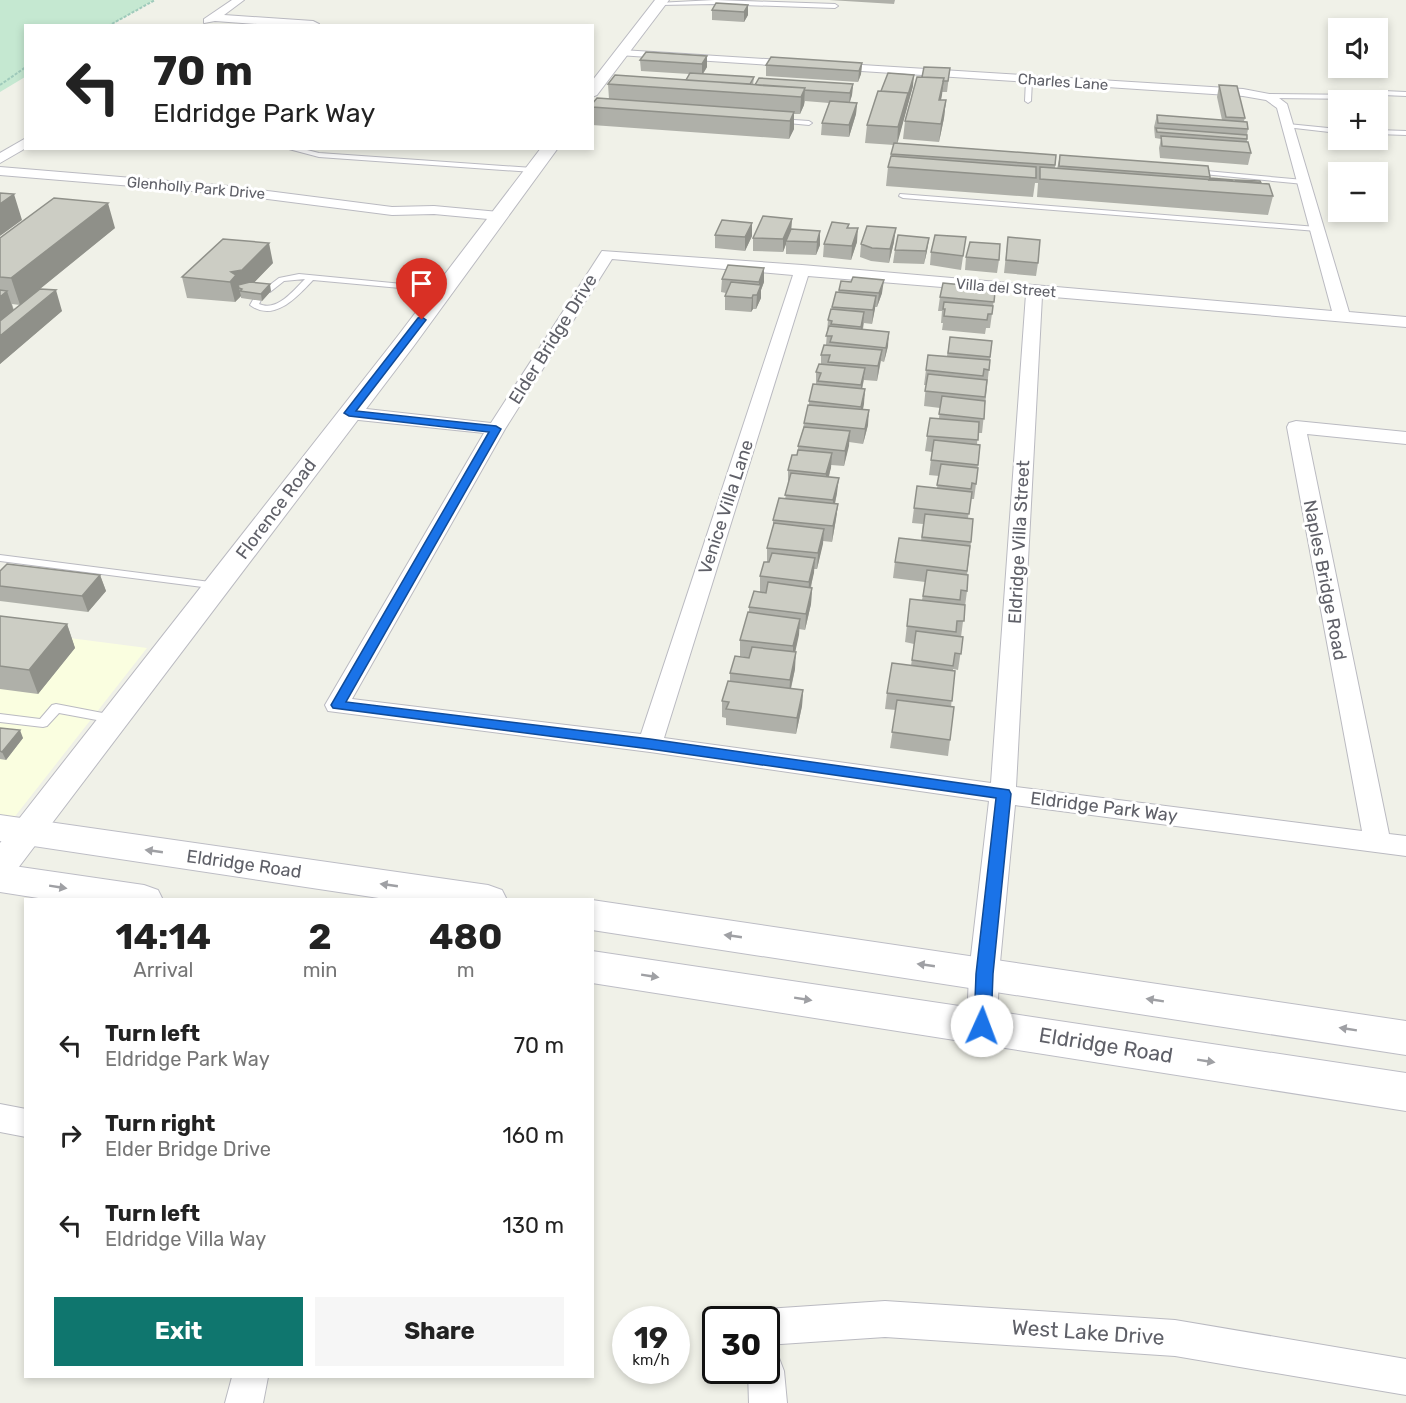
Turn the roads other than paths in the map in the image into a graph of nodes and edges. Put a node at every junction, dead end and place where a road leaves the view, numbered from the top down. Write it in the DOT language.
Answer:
graph roads {
  1 [pos="239,0"];
  2 [pos="661,2"];
  3 [pos="835,6"];
  4 [pos="212,18"];
  5 [pos="204,24"];
  6 [pos="313,24"];
  7 [pos="622,53"];
  8 [pos="1029,80"];
  9 [pos="594,89"];
  10 [pos="1406,94"];
  11 [pos="1262,96"];
  12 [pos="1028,100"];
  13 [pos="775,121"];
  14 [pos="809,123"];
  15 [pos="1288,126"];
  16 [pos="1328,130"];
  17 [pos="1388,132"];
  18 [pos="1406,133"];
  19 [pos="24,143"];
  20 [pos="297,150"];
  21 [pos="548,150"];
  22 [pos="0,159"];
  23 [pos="533,170"];
  24 [pos="0,171"];
  25 [pos="1185,171"];
  26 [pos="1304,182"];
  27 [pos="903,196"];
  28 [pos="494,222"];
  29 [pos="1317,229"];
  30 [pos="607,254"];
  31 [pos="802,270"];
  32 [pos="311,277"];
  33 [pos="267,290"];
  34 [pos="444,290"];
  35 [pos="1034,290"];
  36 [pos="257,300"];
  37 [pos="1342,317"];
  38 [pos="1406,322"];
  39 [pos="349,413"];
  40 [pos="496,429"];
  41 [pos="1406,438"];
  42 [pos="0,558"];
  43 [pos="218,586"];
  44 [pos="337,705"];
  45 [pos="0,718"];
  46 [pos="115,719"];
  47 [pos="650,744"];
  48 [pos="1004,794"];
  49 [pos="14,830"];
  50 [pos="1377,842"];
  51 [pos="1406,846"];
  52 [pos="0,867"];
  53 [pos="0,878"];
  54 [pos="131,898"];
  55 [pos="474,898"];
  56 [pos="594,915"];
  57 [pos="594,967"];
  58 [pos="984,974"];
  59 [pos="982,1026"];
  60 [pos="1406,1038"];
  61 [pos="1406,1092"];
  62 [pos="0,1118"];
  63 [pos="24,1123"];
  64 [pos="780,1327"];
  65 [pos="1406,1377"];
  66 [pos="250,1378"];
  67 [pos="767,1384"];
  68 [pos="244,1403"];
  69 [pos="768,1403"];
  1 -- 4 [label="street"];
  2 -- 3 [label="lane"];
  2 -- 7 [label="street"];
  4 -- 5 [label="street"];
  4 -- 6 [label="street"];
  7 -- 8 [label="street, Charles Lane"];
  7 -- 9 [label="street"];
  8 -- 11 [label="street, Charles Lane"];
  8 -- 12 [label="lane"];
  10 -- 11 [label="lane"];
  11 -- 15 [label="street"];
  13 -- 14 [label="lane"];
  15 -- 16 [label="lane"];
  15 -- 26 [label="street"];
  17 -- 18 [label="lane"];
  19 -- 22 [label="street"];
  20 -- 23 [label="lane"];
  21 -- 23 [label="street, Florence Road"];
  23 -- 28 [label="street, Florence Road"];
  24 -- 28 [label="street, Glenholly Park Drive"];
  25 -- 26 [label="lane"];
  26 -- 29 [label="street"];
  27 -- 29 [label="lane"];
  28 -- 34 [label="street, Florence Road"];
  29 -- 37 [label="street"];
  30 -- 31 [label="street, Villa del Street"];
  30 -- 40 [label="street, Elder Bridge Drive"];
  31 -- 35 [label="street, Villa del Street"];
  31 -- 47 [label="street, Venice Villa Lane"];
  32 -- 33 [label="lane"];
  32 -- 34 [label="lane"];
  32 -- 36 [label="lane"];
  34 -- 39 [label="street, Florence Road"];
  35 -- 37 [label="street, Villa del Street"];
  35 -- 48 [label="street, Eldridge Villa Street"];
  37 -- 38 [label="street, Villa del Street"];
  39 -- 40 [label="street"];
  39 -- 43 [label="street, Florence Road"];
  40 -- 44 [label="street, Elder Bridge Drive"];
  41 -- 50 [label="street, Naples Bridge Road"];
  42 -- 43 [label="lane"];
  43 -- 46 [label="street, Florence Road"];
  44 -- 47 [label="street, Eldridge Park Way"];
  45 -- 46 [label="lane"];
  46 -- 49 [label="street, Florence Road"];
  47 -- 48 [label="street, Eldridge Park Way"];
  48 -- 50 [label="street, Eldridge Park Way"];
  48 -- 58 [label="street, Eldridge Villa Street"];
  49 -- 52 [label="street, Florence Road"];
  55 -- 49 [label="main road, Eldridge Road, one-way"];
  50 -- 51 [label="street, Eldridge Park Way"];
  53 -- 54 [label="main road, one-way"];
  58 -- 56 [label="main road, one-way"];
  57 -- 59 [label="main road, Eldridge Road, one-way"];
  58 -- 59 [label="street, Eldridge Villa Street"];
  60 -- 58 [label="main road, one-way"];
  59 -- 61 [label="main road, Eldridge Road, one-way"];
  62 -- 63 [label="street"];
  64 -- 65 [label="street, West Lake Drive"];
  66 -- 68 [label="street"];
  67 -- 69 [label="street"];
}
